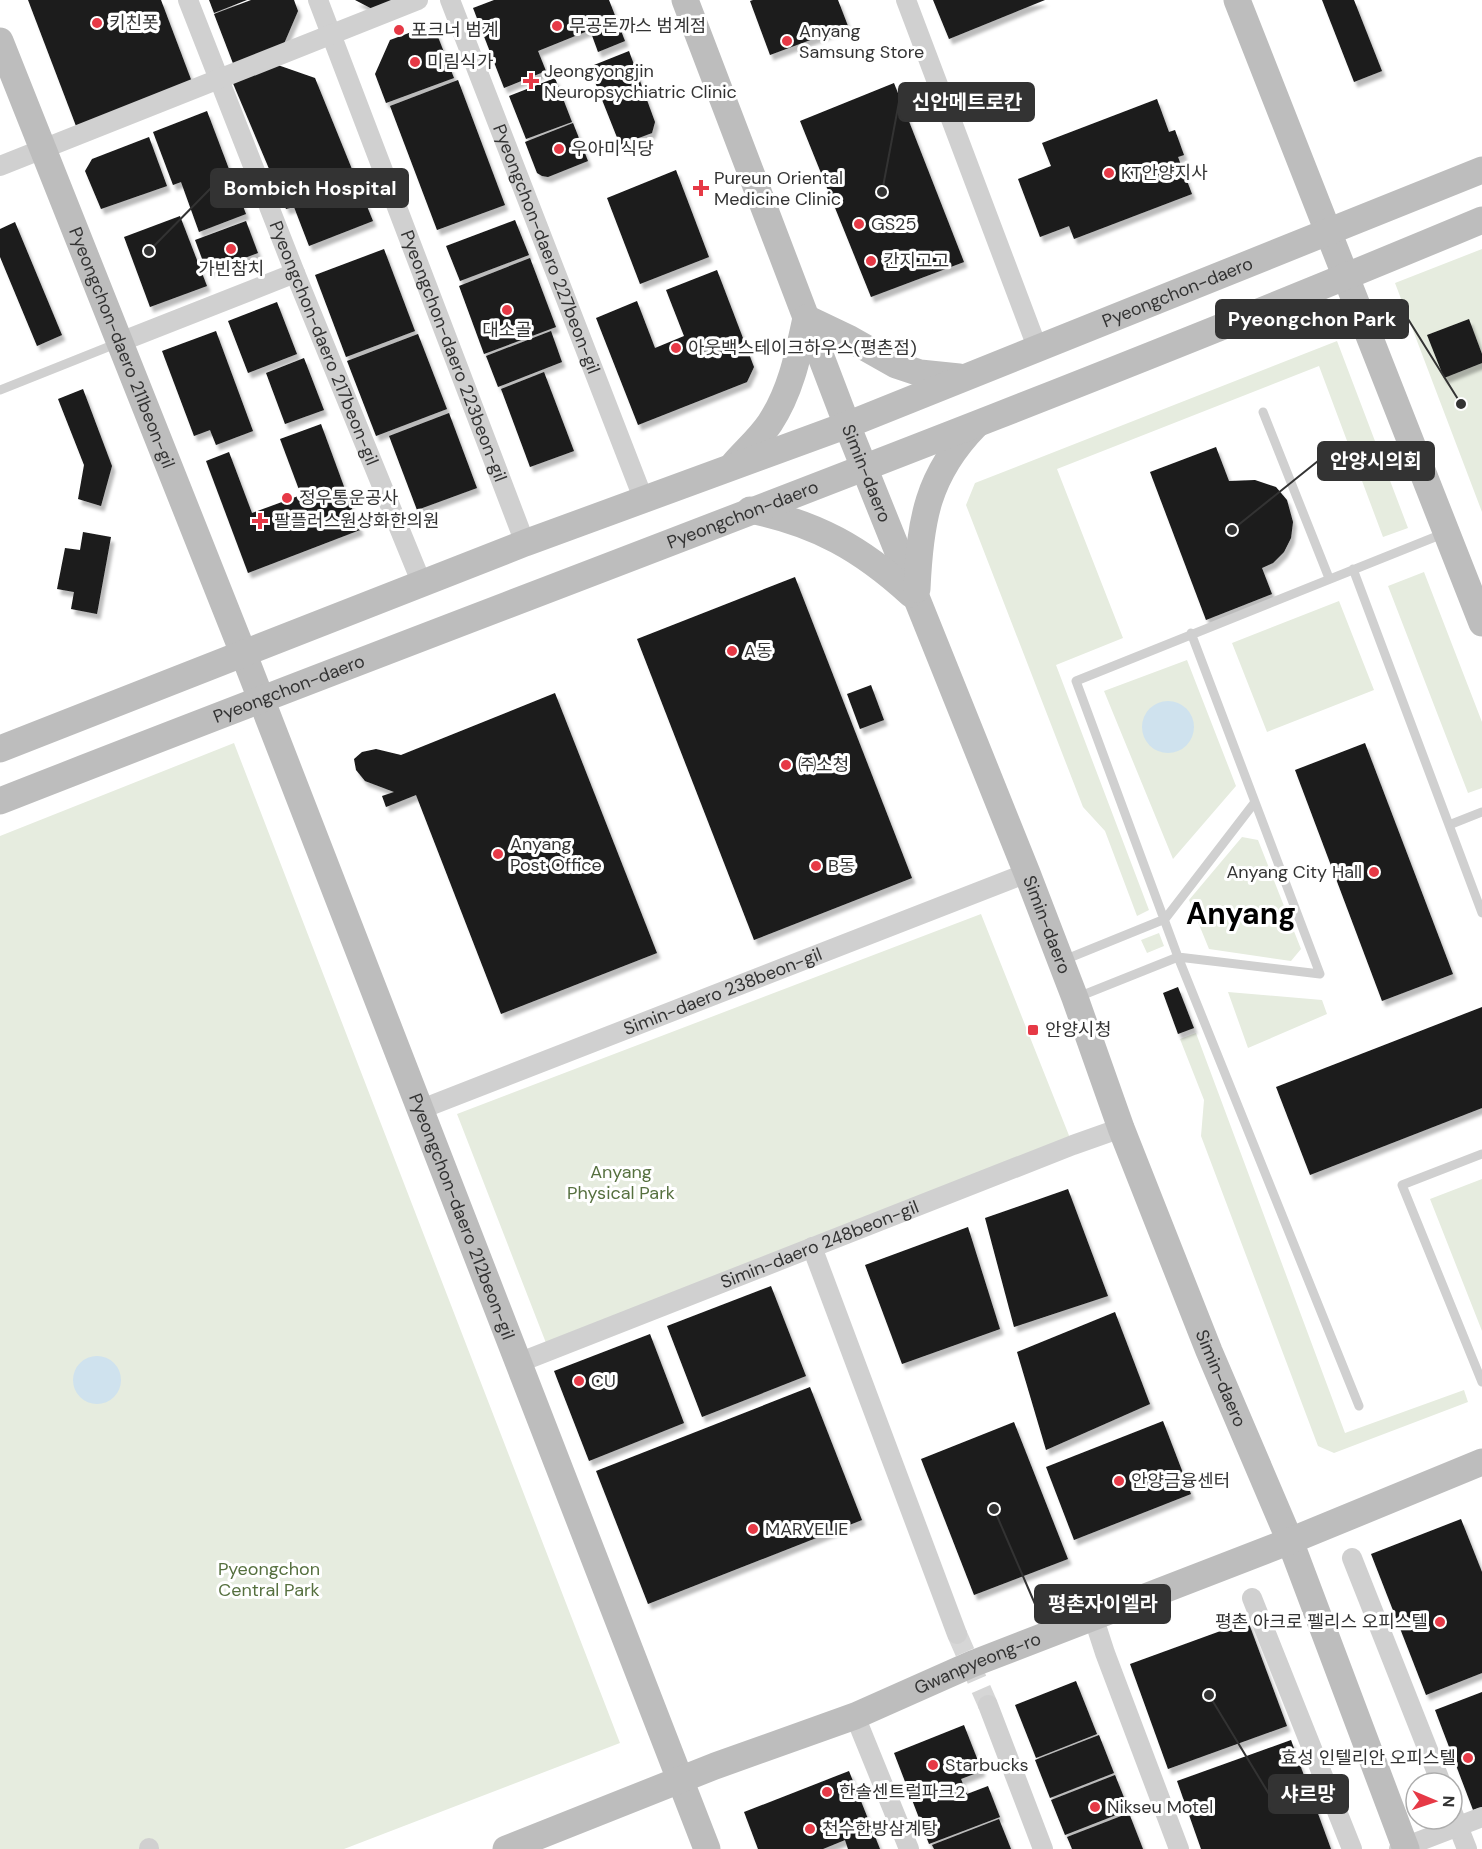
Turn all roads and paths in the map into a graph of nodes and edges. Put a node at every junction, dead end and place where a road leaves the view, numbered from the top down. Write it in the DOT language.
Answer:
graph roads {
  1 [pos="188,0"];
  2 [pos="318,0"];
  3 [pos="418,0"];
  4 [pos="450,0"];
  5 [pos="685,0"];
  6 [pos="906,0"];
  7 [pos="1237,0"];
  8 [pos="332,35"];
  9 [pos="0,41"];
  10 [pos="219,80"];
  11 [pos="43,150"];
  12 [pos="0,166"];
  13 [pos="1482,170"];
  14 [pos="1482,220"];
  15 [pos="1329,233"];
  16 [pos="295,273"];
  17 [pos="1346,277"];
  18 [pos="806,318"];
  19 [pos="120,342"];
  20 [pos="1037,347"];
  21 [pos="962,378"];
  22 [pos="0,390"];
  23 [pos="1263,412"];
  24 [pos="981,421"];
  25 [pos="847,425"];
  26 [pos="732,466"];
  27 [pos="863,467"];
  28 [pos="643,498"];
  29 [pos="750,510"];
  30 [pos="1446,532"];
  31 [pos="525,543"];
  32 [pos="1353,569"];
  33 [pos="1329,578"];
  34 [pos="422,584"];
  35 [pos="917,599"];
  36 [pos="1482,623"];
  37 [pos="1191,633"];
  38 [pos="244,655"];
  39 [pos="261,699"];
  40 [pos="0,749"];
  41 [pos="0,801"];
  42 [pos="1255,802"];
  43 [pos="1482,812"];
  44 [pos="1449,825"];
  45 [pos="1027,873"];
  46 [pos="1482,913"];
  47 [pos="1165,919"];
  48 [pos="1178,957"];
  49 [pos="1061,962"];
  50 [pos="1075,998"];
  51 [pos="419,1110"];
  52 [pos="1121,1128"];
  53 [pos="1482,1154"];
  54 [pos="812,1247"];
  55 [pos="518,1363"];
  56 [pos="1482,1382"];
  57 [pos="1359,1406"];
  58 [pos="1481,1464"];
  59 [pos="1290,1541"];
  60 [pos="1352,1558"];
  61 [pos="1252,1598"];
  62 [pos="1093,1616"];
  63 [pos="957,1634"];
  64 [pos="987,1705"];
  65 [pos="855,1716"];
  66 [pos="1436,1771"];
  67 [pos="680,1780"];
  68 [pos="1482,1817"];
  69 [pos="1464,1818"];
  70 [pos="1433,1831"];
  71 [pos="1460,1831"];
  72 [pos="1403,1848"];
  73 [pos="506,1849"];
  74 [pos="707,1849"];
  75 [pos="909,1849"];
  76 [pos="1043,1849"];
  77 [pos="1179,1849"];
  78 [pos="1352,1849"];
  79 [pos="1467,1849"];
  1 -- 10 [label="street, Pyeongchon-daero 217beon-gil"];
  2 -- 8 [label="street, Pyeongchon-daero 223beon-gil"];
  3 -- 8 [label="street"];
  4 -- 28 [label="street, Pyeongchon-daero 227beon-gil"];
  5 -- 18 [label="street, Simin-daero"];
  6 -- 20 [label="street"];
  7 -- 15 [label="street"];
  8 -- 10 [label="street"];
  8 -- 31 [label="street, Pyeongchon-daero 223beon-gil"];
  9 -- 11 [label="street, Pyeongchon-daero 211beon-gil"];
  10 -- 11 [label="street"];
  10 -- 16 [label="street, Pyeongchon-daero 217beon-gil"];
  11 -- 12 [label="street"];
  11 -- 19 [label="street, Pyeongchon-daero 211beon-gil"];
  13 -- 15 [label="street, Pyeongchon-daero"];
  14 -- 17 [label="street, Pyeongchon-daero"];
  15 -- 17 [label="street"];
  15 -- 20 [label="street, Pyeongchon-daero"];
  16 -- 19 [label="street"];
  16 -- 34 [label="street, Pyeongchon-daero 217beon-gil"];
  17 -- 24 [label="street, Pyeongchon-daero"];
  17 -- 30 [label="street"];
  18 -- 21 [label="street"];
  18 -- 25 [label="street, Simin-daero"];
  18 -- 26 [label="street"];
  19 -- 22 [label="lane"];
  19 -- 38 [label="street, Pyeongchon-daero 211beon-gil"];
  20 -- 21 [label="street, Pyeongchon-daero"];
  21 -- 25 [label="street, Pyeongchon-daero"];
  23 -- 33 [label="lane"];
  24 -- 27 [label="street, Pyeongchon-daero"];
  24 -- 35 [label="street"];
  25 -- 26 [label="street, Pyeongchon-daero"];
  25 -- 27 [label="street, Simin-daero"];
  26 -- 28 [label="street, Pyeongchon-daero"];
  27 -- 29 [label="street, Pyeongchon-daero"];
  27 -- 35 [label="street, Simin-daero"];
  28 -- 31 [label="street, Pyeongchon-daero"];
  29 -- 35 [label="street"];
  29 -- 39 [label="street, Pyeongchon-daero"];
  30 -- 32 [label="lane"];
  30 -- 36 [label="street"];
  31 -- 34 [label="street, Pyeongchon-daero"];
  32 -- 33 [label="lane"];
  32 -- 44 [label="lane"];
  33 -- 37 [label="lane"];
  34 -- 38 [label="street, Pyeongchon-daero"];
  35 -- 45 [label="street, Simin-daero"];
  37 -- 42 [label="lane"];
  37 -- 47 [label="lane"];
  38 -- 39 [label="street, Pyeongchon-daero 212beon-gil"];
  38 -- 40 [label="street, Pyeongchon-daero"];
  39 -- 41 [label="street, Pyeongchon-daero"];
  39 -- 51 [label="street, Pyeongchon-daero 212beon-gil"];
  42 -- 47 [label="lane"];
  42 -- 48 [label="lane"];
  43 -- 44 [label="lane"];
  44 -- 46 [label="lane"];
  45 -- 49 [label="street, Simin-daero"];
  45 -- 51 [label="street, Simin-daero 238beon-gil"];
  47 -- 48 [label="lane"];
  47 -- 49 [label="lane"];
  48 -- 50 [label="lane"];
  48 -- 57 [label="lane"];
  49 -- 50 [label="street, Simin-daero"];
  50 -- 52 [label="street, Simin-daero"];
  51 -- 55 [label="street, Pyeongchon-daero 212beon-gil"];
  52 -- 54 [label="street, Simin-daero 248beon-gil"];
  52 -- 59 [label="street, Simin-daero"];
  53 -- 56 [label="lane"];
  54 -- 55 [label="street, Simin-daero 248beon-gil"];
  54 -- 63 [label="street"];
  55 -- 67 [label="street, Pyeongchon-daero 212beon-gil"];
  58 -- 59 [label="street, Gwanpyeong-ro"];
  59 -- 62 [label="street, Gwanpyeong-ro"];
  59 -- 72 [label="street, Simin-daero"];
  60 -- 66 [label="street"];
  61 -- 78 [label="street"];
  62 -- 65 [label="street, Gwanpyeong-ro"];
  62 -- 77 [label="street"];
  64 -- 76 [label="street"];
  65 -- 67 [label="street, Gwanpyeong-ro"];
  65 -- 75 [label="street"];
  67 -- 73 [label="street, Gwanpyeong-ro"];
  67 -- 74 [label="street, Pyeongchon-daero 212beon-gil"];
  68 -- 69 [label="street"];
  70 -- 72 [label="street"];
  71 -- 79 [label="street"];
}
